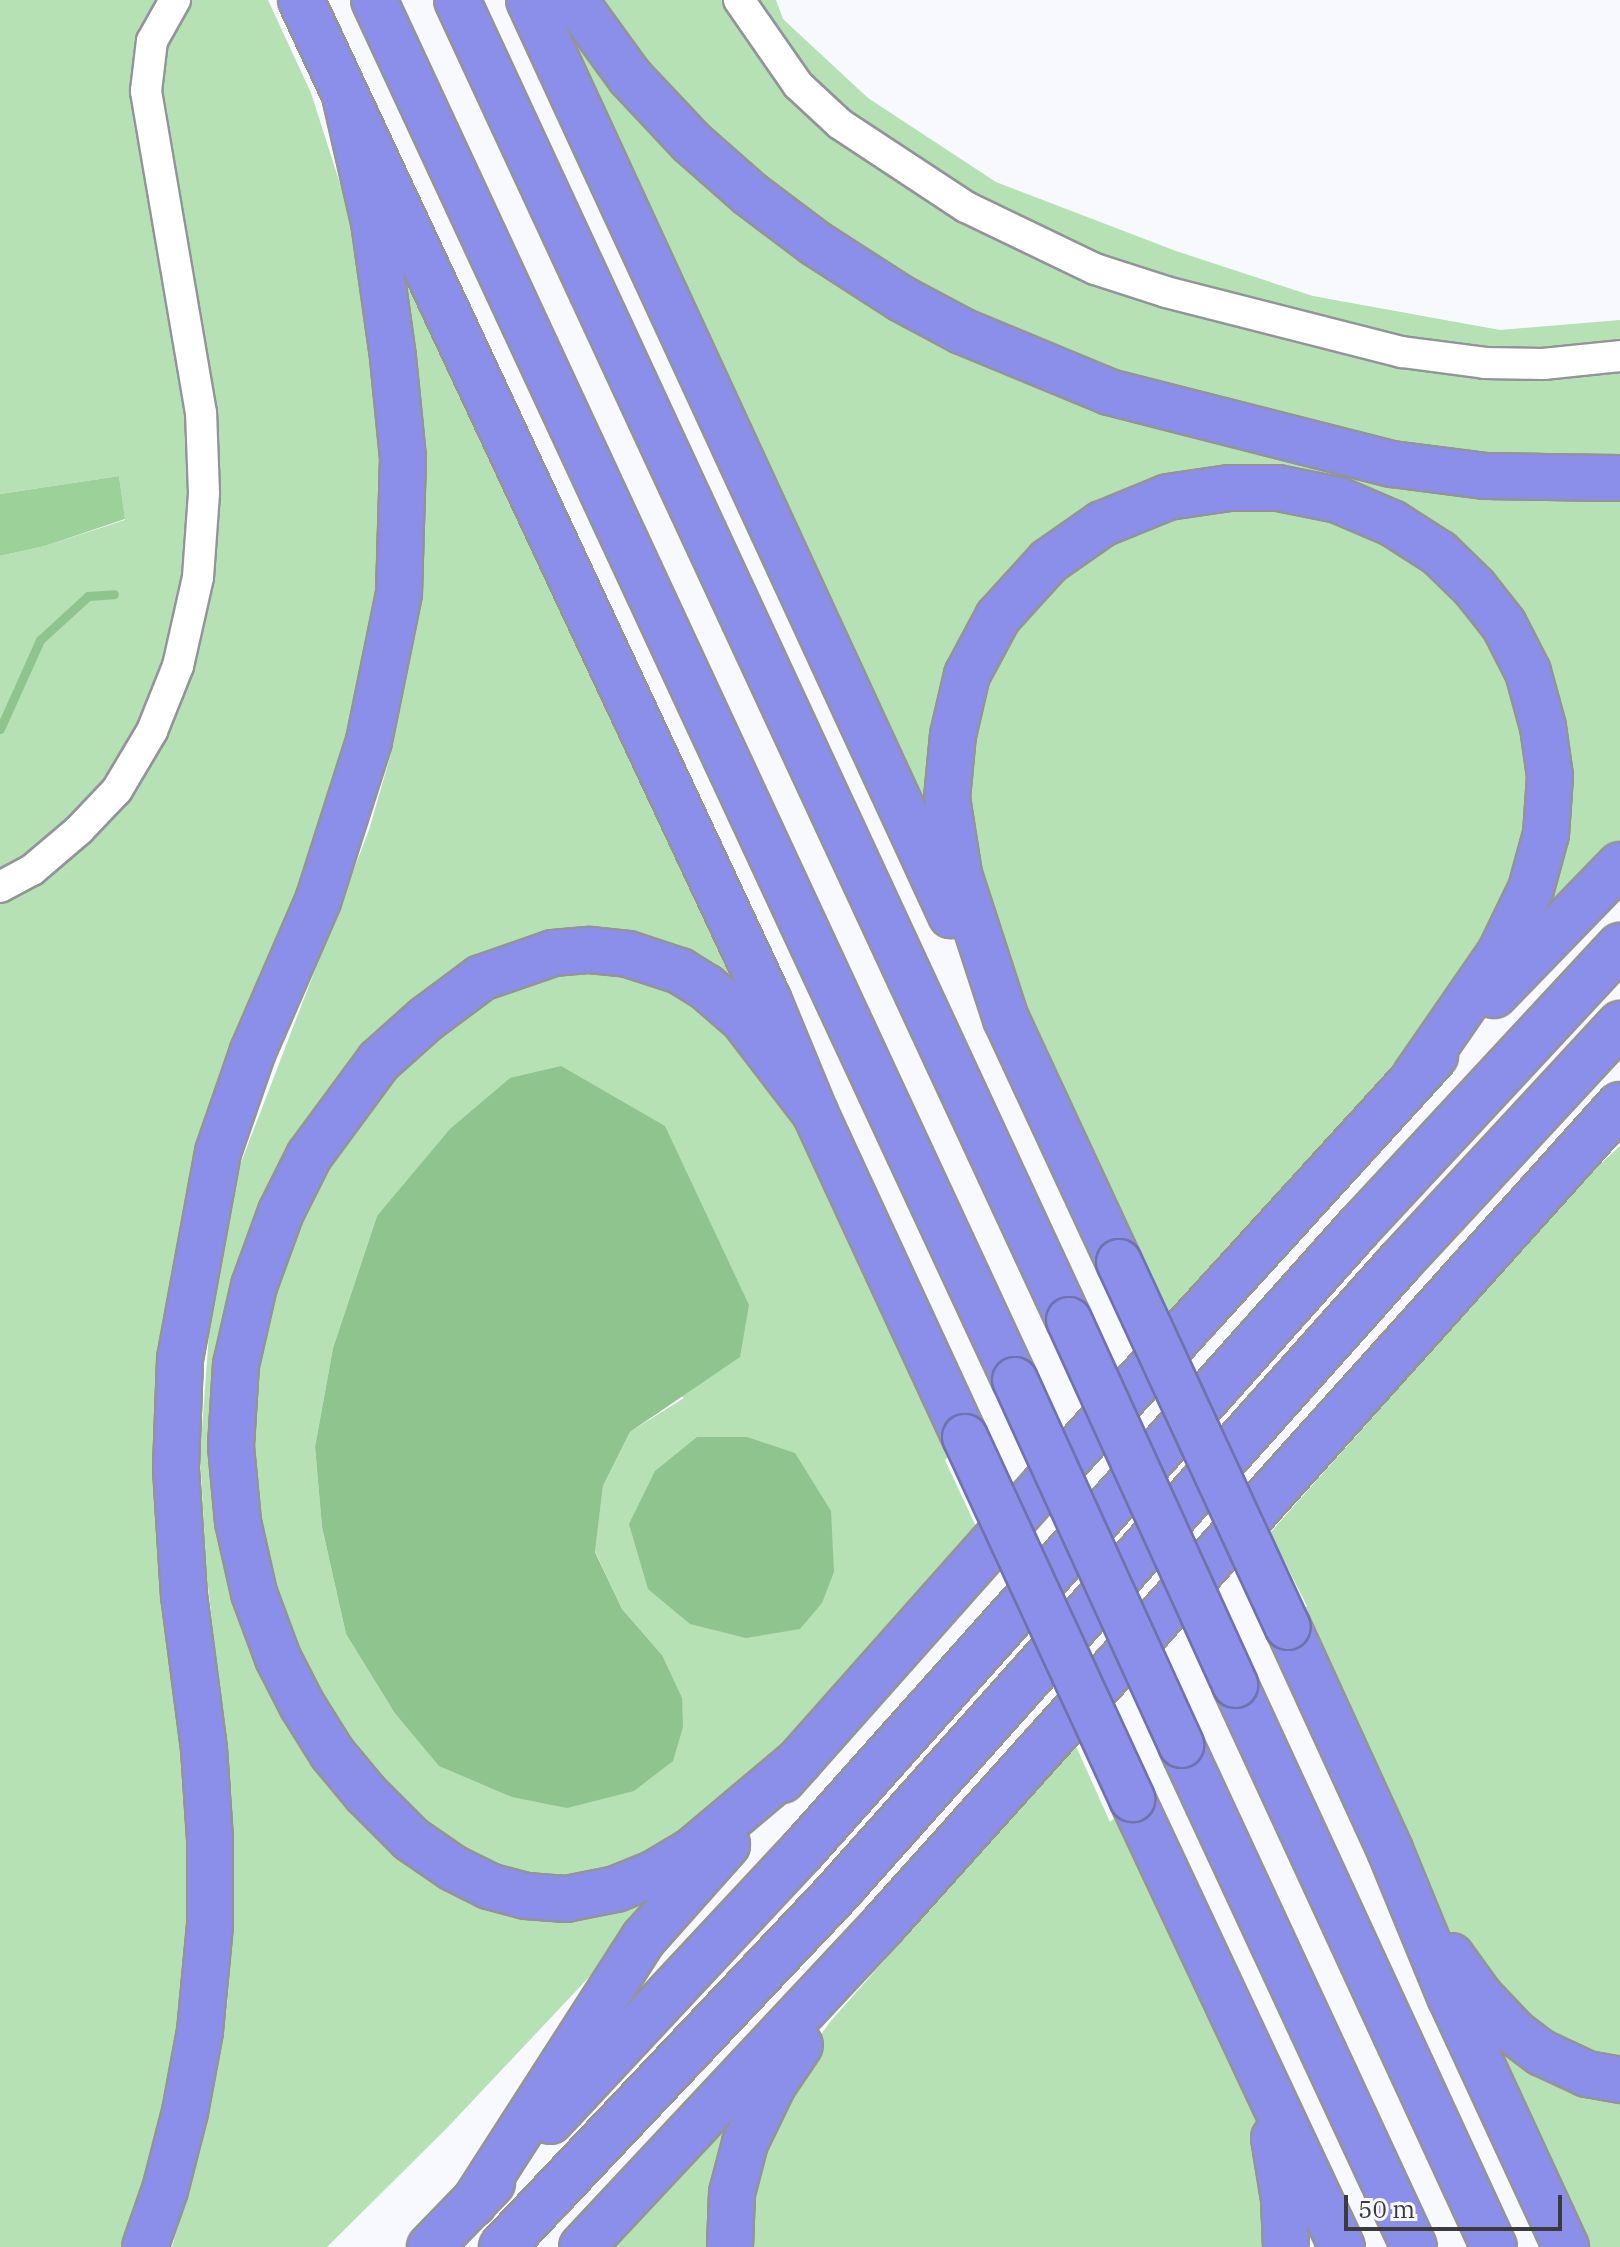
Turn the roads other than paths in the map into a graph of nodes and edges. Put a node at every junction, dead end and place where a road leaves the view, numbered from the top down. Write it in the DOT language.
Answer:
graph roads {
  1 [pos="175,0"];
  2 [pos="301,0"];
  3 [pos="374,0"];
  4 [pos="457,0"];
  5 [pos="529,0"];
  6 [pos="574,0"];
  7 [pos="739,0"];
  8 [pos="345,95"];
  9 [pos="1620,356"];
  10 [pos="1620,478"];
  11 [pos="1620,865"];
  12 [pos="0,887"];
  13 [pos="1620,946"];
  14 [pos="1006,1019"];
  15 [pos="1620,1024"];
  16 [pos="1415,1076"];
  17 [pos="1620,1105"];
  18 [pos="815,1113"];
  19 [pos="1620,1127"];
  20 [pos="1559,1171"];
  21 [pos="800,1760"];
  22 [pos="1390,1850"];
  23 [pos="884,1924"];
  24 [pos="1260,2078"];
  25 [pos="1620,2080"];
  26 [pos="473,2204"];
  27 [pos="145,2247"];
  28 [pos="430,2247"];
  29 [pos="502,2247"];
  30 [pos="582,2247"];
  31 [pos="730,2247"];
  32 [pos="1286,2247"];
  33 [pos="1342,2247"];
  34 [pos="1414,2247"];
  35 [pos="1494,2247"];
  36 [pos="1566,2247"];
  1 -- 12 [label="street"];
  2 -- 8 [label="highway"];
  3 -- 34 [label="highway, bridge"];
  4 -- 35 [label="highway, bridge"];
  5 -- 14 [label="highway"];
  6 -- 10 [label="highway"];
  7 -- 9 [label="street"];
  8 -- 18 [label="highway"];
  8 -- 27 [label="highway"];
  11 -- 16 [label="highway"];
  13 -- 26 [label="highway"];
  14 -- 16 [label="highway"];
  14 -- 22 [label="highway, bridge"];
  15 -- 29 [label="highway"];
  16 -- 21 [label="highway"];
  17 -- 20 [label="highway"];
  18 -- 21 [label="highway"];
  18 -- 24 [label="highway, bridge"];
  19 -- 20 [label="highway"];
  20 -- 23 [label="highway"];
  21 -- 26 [label="highway"];
  22 -- 25 [label="highway"];
  22 -- 36 [label="highway"];
  23 -- 30 [label="highway"];
  23 -- 31 [label="highway"];
  24 -- 32 [label="highway"];
  24 -- 33 [label="highway"];
  26 -- 28 [label="highway"];
}
